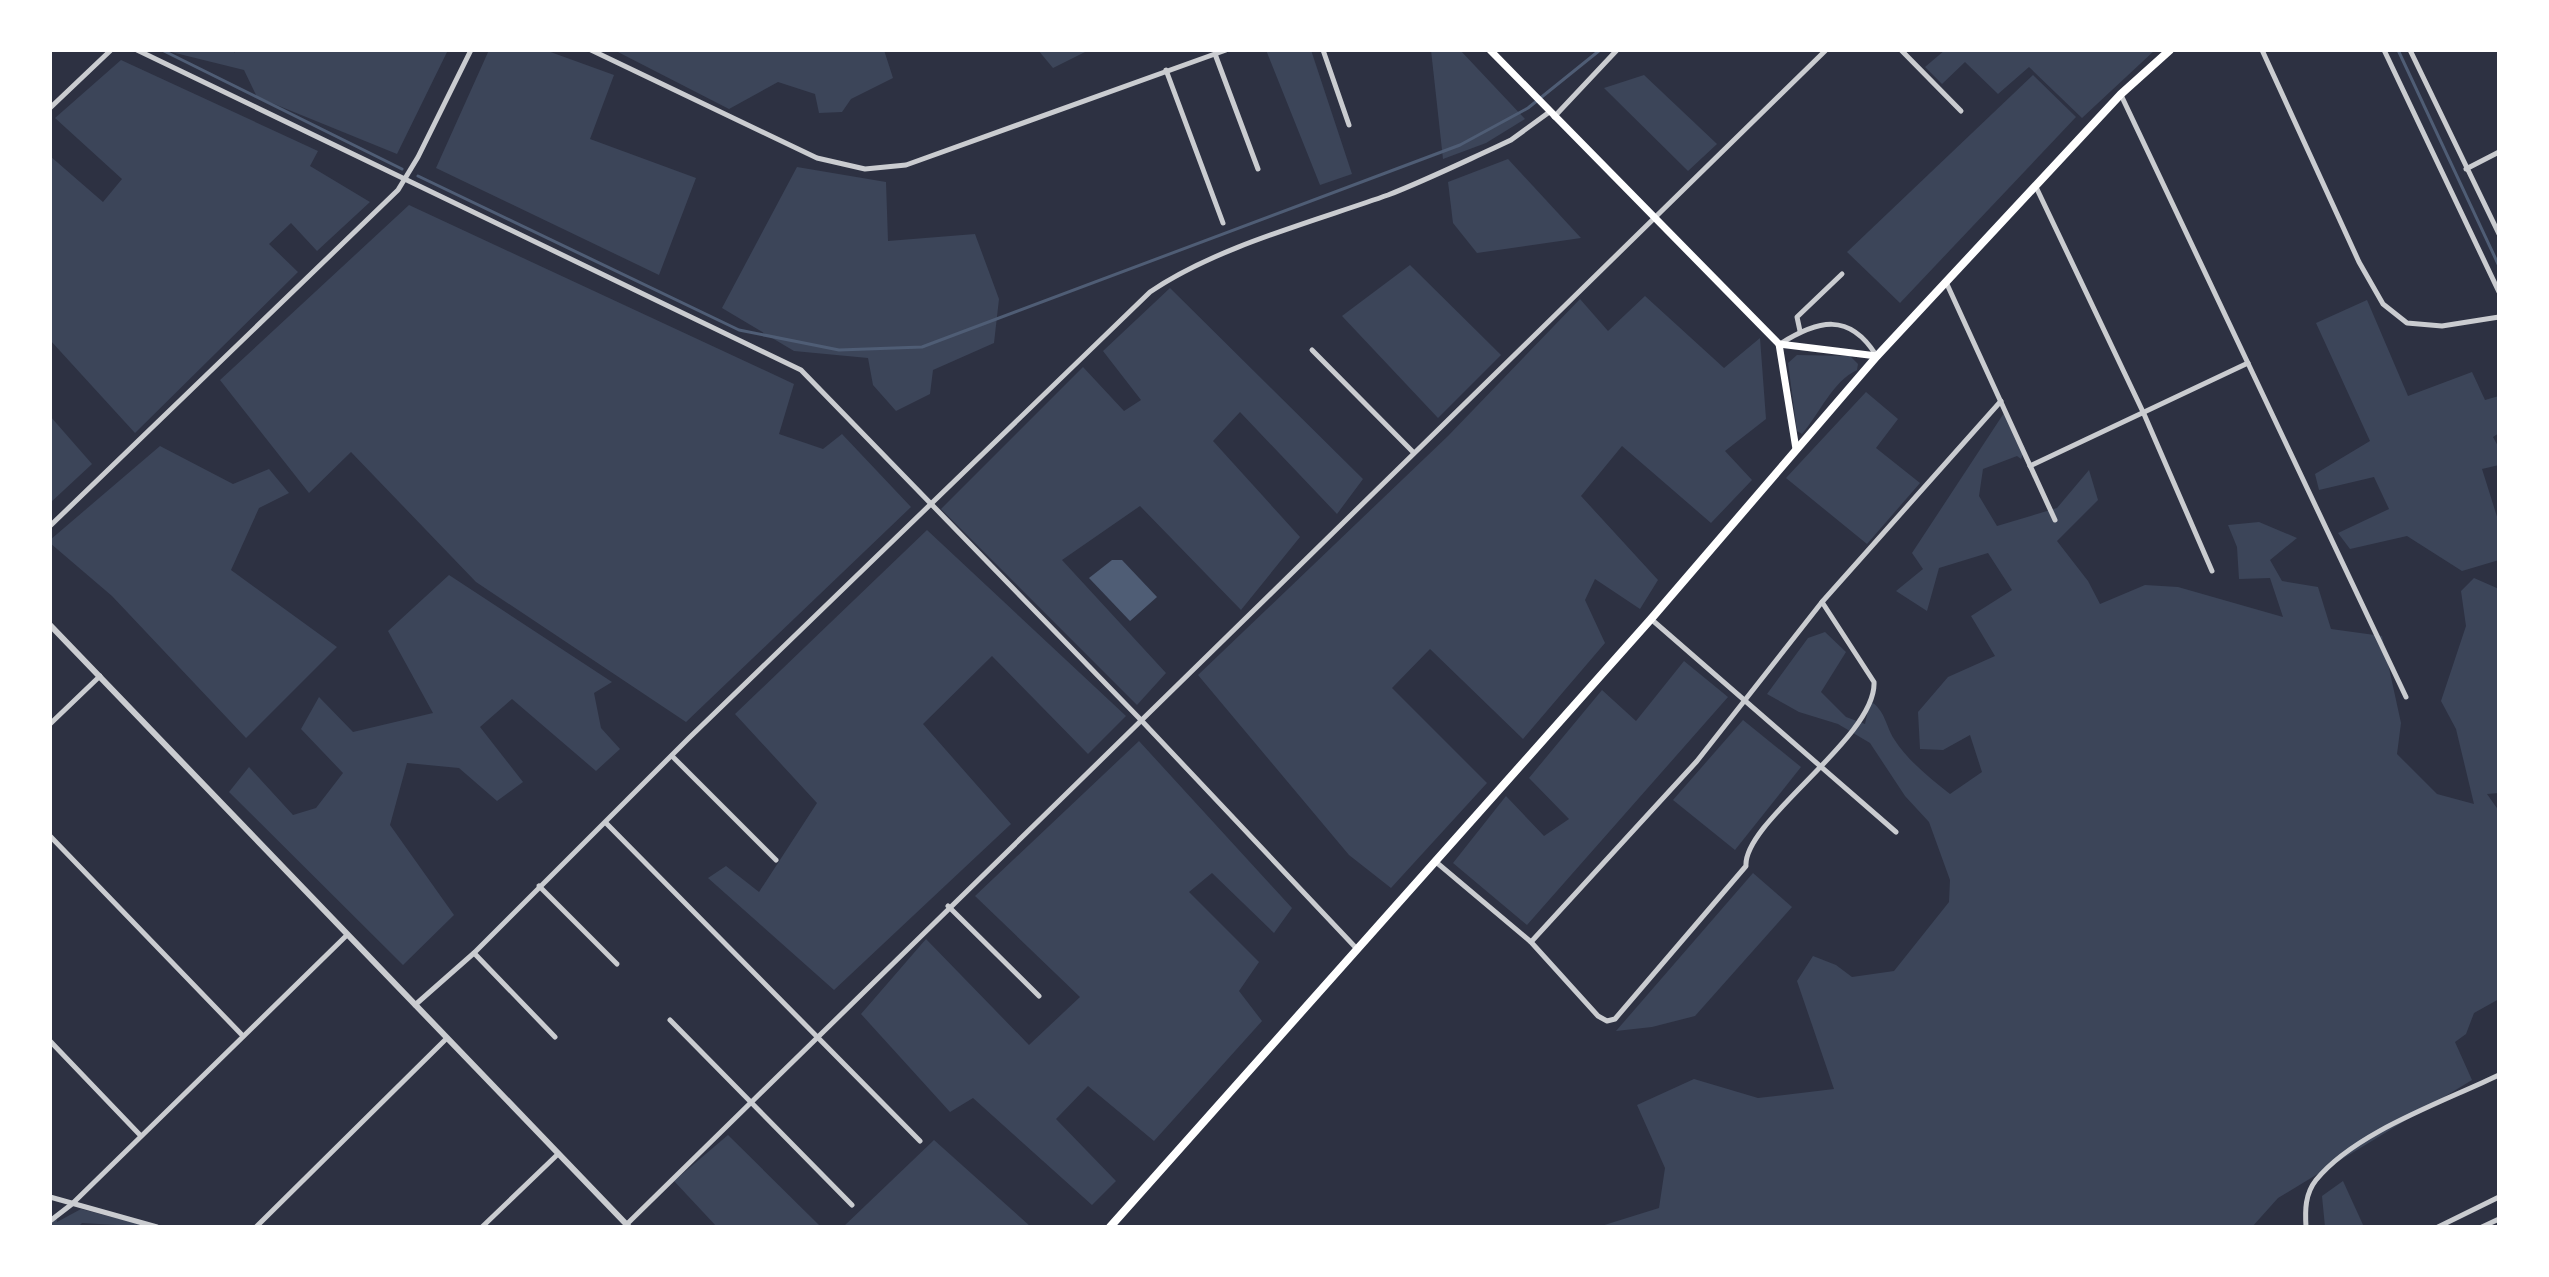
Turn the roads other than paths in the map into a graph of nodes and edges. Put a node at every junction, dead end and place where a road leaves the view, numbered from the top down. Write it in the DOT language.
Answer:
graph roads {
  1 [pos="111,50"];
  2 [pos="137,50"];
  3 [pos="471,50"];
  4 [pos="591,50"];
  5 [pos="1226,50"];
  6 [pos="1323,50"];
  7 [pos="1490,50"];
  8 [pos="1617,50"];
  9 [pos="1826,50"];
  10 [pos="1901,50"];
  11 [pos="2170,50"];
  12 [pos="2262,50"];
  13 [pos="2384,50"];
  14 [pos="2410,50"];
  15 [pos="1215,54"];
  16 [pos="1166,70"];
  17 [pos="2121,94"];
  18 [pos="50,108"];
  19 [pos="1961,111"];
  20 [pos="1550,115"];
  21 [pos="1349,125"];
  22 [pos="2499,152"];
  23 [pos="1258,169"];
  24 [pos="2466,169"];
  25 [pos="406,180"];
  26 [pos="2036,186"];
  27 [pos="1654,216"];
  28 [pos="1223,223"];
  29 [pos="2499,234"];
  30 [pos="1842,274"];
  31 [pos="1946,281"];
  32 [pos="2499,292"];
  33 [pos="2499,317"];
  34 [pos="1800,331"];
  35 [pos="1779,344"];
  36 [pos="1312,350"];
  37 [pos="1877,356"];
  38 [pos="2248,363"];
  39 [pos="2001,401"];
  40 [pos="2144,414"];
  41 [pos="1796,449"];
  42 [pos="1413,452"];
  43 [pos="2030,466"];
  44 [pos="929,505"];
  45 [pos="2055,520"];
  46 [pos="50,526"];
  47 [pos="2212,571"];
  48 [pos="1822,602"];
  49 [pos="1651,619"];
  50 [pos="50,625"];
  51 [pos="100,676"];
  52 [pos="2406,697"];
  53 [pos="1743,702"];
  54 [pos="1140,719"];
  55 [pos="50,724"];
  56 [pos="672,756"];
  57 [pos="1820,769"];
  58 [pos="606,823"];
  59 [pos="1896,832"];
  60 [pos="50,836"];
  61 [pos="776,860"];
  62 [pos="1436,862"];
  63 [pos="539,886"];
  64 [pos="948,906"];
  65 [pos="347,935"];
  66 [pos="1531,942"];
  67 [pos="1358,950"];
  68 [pos="474,953"];
  69 [pos="617,964"];
  70 [pos="1039,996"];
  71 [pos="414,1006"];
  72 [pos="670,1020"];
  73 [pos="243,1036"];
  74 [pos="555,1037"];
  75 [pos="816,1038"];
  76 [pos="446,1039"];
  77 [pos="50,1041"];
  78 [pos="2499,1075"];
  79 [pos="749,1103"];
  80 [pos="140,1135"];
  81 [pos="920,1141"];
  82 [pos="557,1155"];
  83 [pos="50,1197"];
  84 [pos="2499,1197"];
  85 [pos="72,1204"];
  86 [pos="852,1205"];
  87 [pos="2499,1219"];
  88 [pos="50,1221"];
  89 [pos="628,1226"];
  90 [pos="157,1227"];
  91 [pos="256,1227"];
  92 [pos="482,1227"];
  93 [pos="1110,1227"];
  94 [pos="2306,1227"];
  95 [pos="2438,1227"];
  96 [pos="2482,1227"];
  1 -- 18 [label="street"];
  2 -- 25 [label="street"];
  3 -- 25 [label="street"];
  4 -- 16 [label="street"];
  5 -- 15 [label="street"];
  6 -- 21 [label="street"];
  7 -- 20 [label="main road"];
  8 -- 20 [label="street"];
  9 -- 27 [label="street"];
  10 -- 19 [label="street"];
  11 -- 17 [label="main road"];
  12 -- 33 [label="street"];
  13 -- 32 [label="street"];
  14 -- 24 [label="street"];
  15 -- 16 [label="street"];
  15 -- 23 [label="street"];
  16 -- 28 [label="street"];
  17 -- 26 [label="main road"];
  17 -- 38 [label="street"];
  20 -- 27 [label="main road"];
  20 -- 44 [label="street"];
  22 -- 24 [label="street"];
  24 -- 29 [label="street"];
  25 -- 44 [label="street"];
  25 -- 46 [label="street"];
  26 -- 31 [label="main road"];
  26 -- 40 [label="street"];
  27 -- 35 [label="main road"];
  27 -- 42 [label="street"];
  30 -- 34 [label="street"];
  31 -- 37 [label="main road"];
  31 -- 39 [label="street"];
  34 -- 35 [label="street"];
  34 -- 37 [label="street"];
  35 -- 37 [label="main road"];
  35 -- 41 [label="main road"];
  36 -- 42 [label="street"];
  37 -- 41 [label="main road"];
  38 -- 40 [label="street"];
  38 -- 52 [label="street"];
  39 -- 43 [label="street"];
  39 -- 48 [label="street"];
  40 -- 43 [label="street"];
  40 -- 47 [label="street"];
  41 -- 49 [label="main road"];
  42 -- 54 [label="street"];
  43 -- 45 [label="street"];
  44 -- 54 [label="street"];
  44 -- 56 [label="street"];
  48 -- 53 [label="street"];
  48 -- 57 [label="street"];
  49 -- 53 [label="street"];
  49 -- 62 [label="main road"];
  50 -- 51 [label="street"];
  51 -- 55 [label="street"];
  51 -- 65 [label="street"];
  53 -- 57 [label="street"];
  53 -- 66 [label="street"];
  54 -- 64 [label="street"];
  54 -- 67 [label="street"];
  56 -- 58 [label="street"];
  56 -- 61 [label="street"];
  57 -- 59 [label="street"];
  57 -- 66 [label="street"];
  58 -- 63 [label="street"];
  58 -- 75 [label="street"];
  60 -- 73 [label="street"];
  62 -- 66 [label="street"];
  62 -- 67 [label="main road"];
  63 -- 68 [label="street"];
  63 -- 69 [label="street"];
  64 -- 70 [label="street"];
  64 -- 75 [label="street"];
  65 -- 71 [label="street"];
  65 -- 73 [label="street"];
  67 -- 93 [label="main road"];
  68 -- 71 [label="street"];
  68 -- 74 [label="street"];
  71 -- 76 [label="street"];
  72 -- 79 [label="street"];
  73 -- 80 [label="street"];
  75 -- 79 [label="street"];
  75 -- 81 [label="street"];
  76 -- 82 [label="street"];
  76 -- 91 [label="street"];
  77 -- 80 [label="street"];
  78 -- 94 [label="street"];
  79 -- 86 [label="street"];
  79 -- 89 [label="street"];
  80 -- 85 [label="street"];
  82 -- 89 [label="street"];
  82 -- 92 [label="street"];
  83 -- 85 [label="street"];
  84 -- 95 [label="street"];
  85 -- 88 [label="street"];
  85 -- 90 [label="street"];
  87 -- 96 [label="street"];
}
